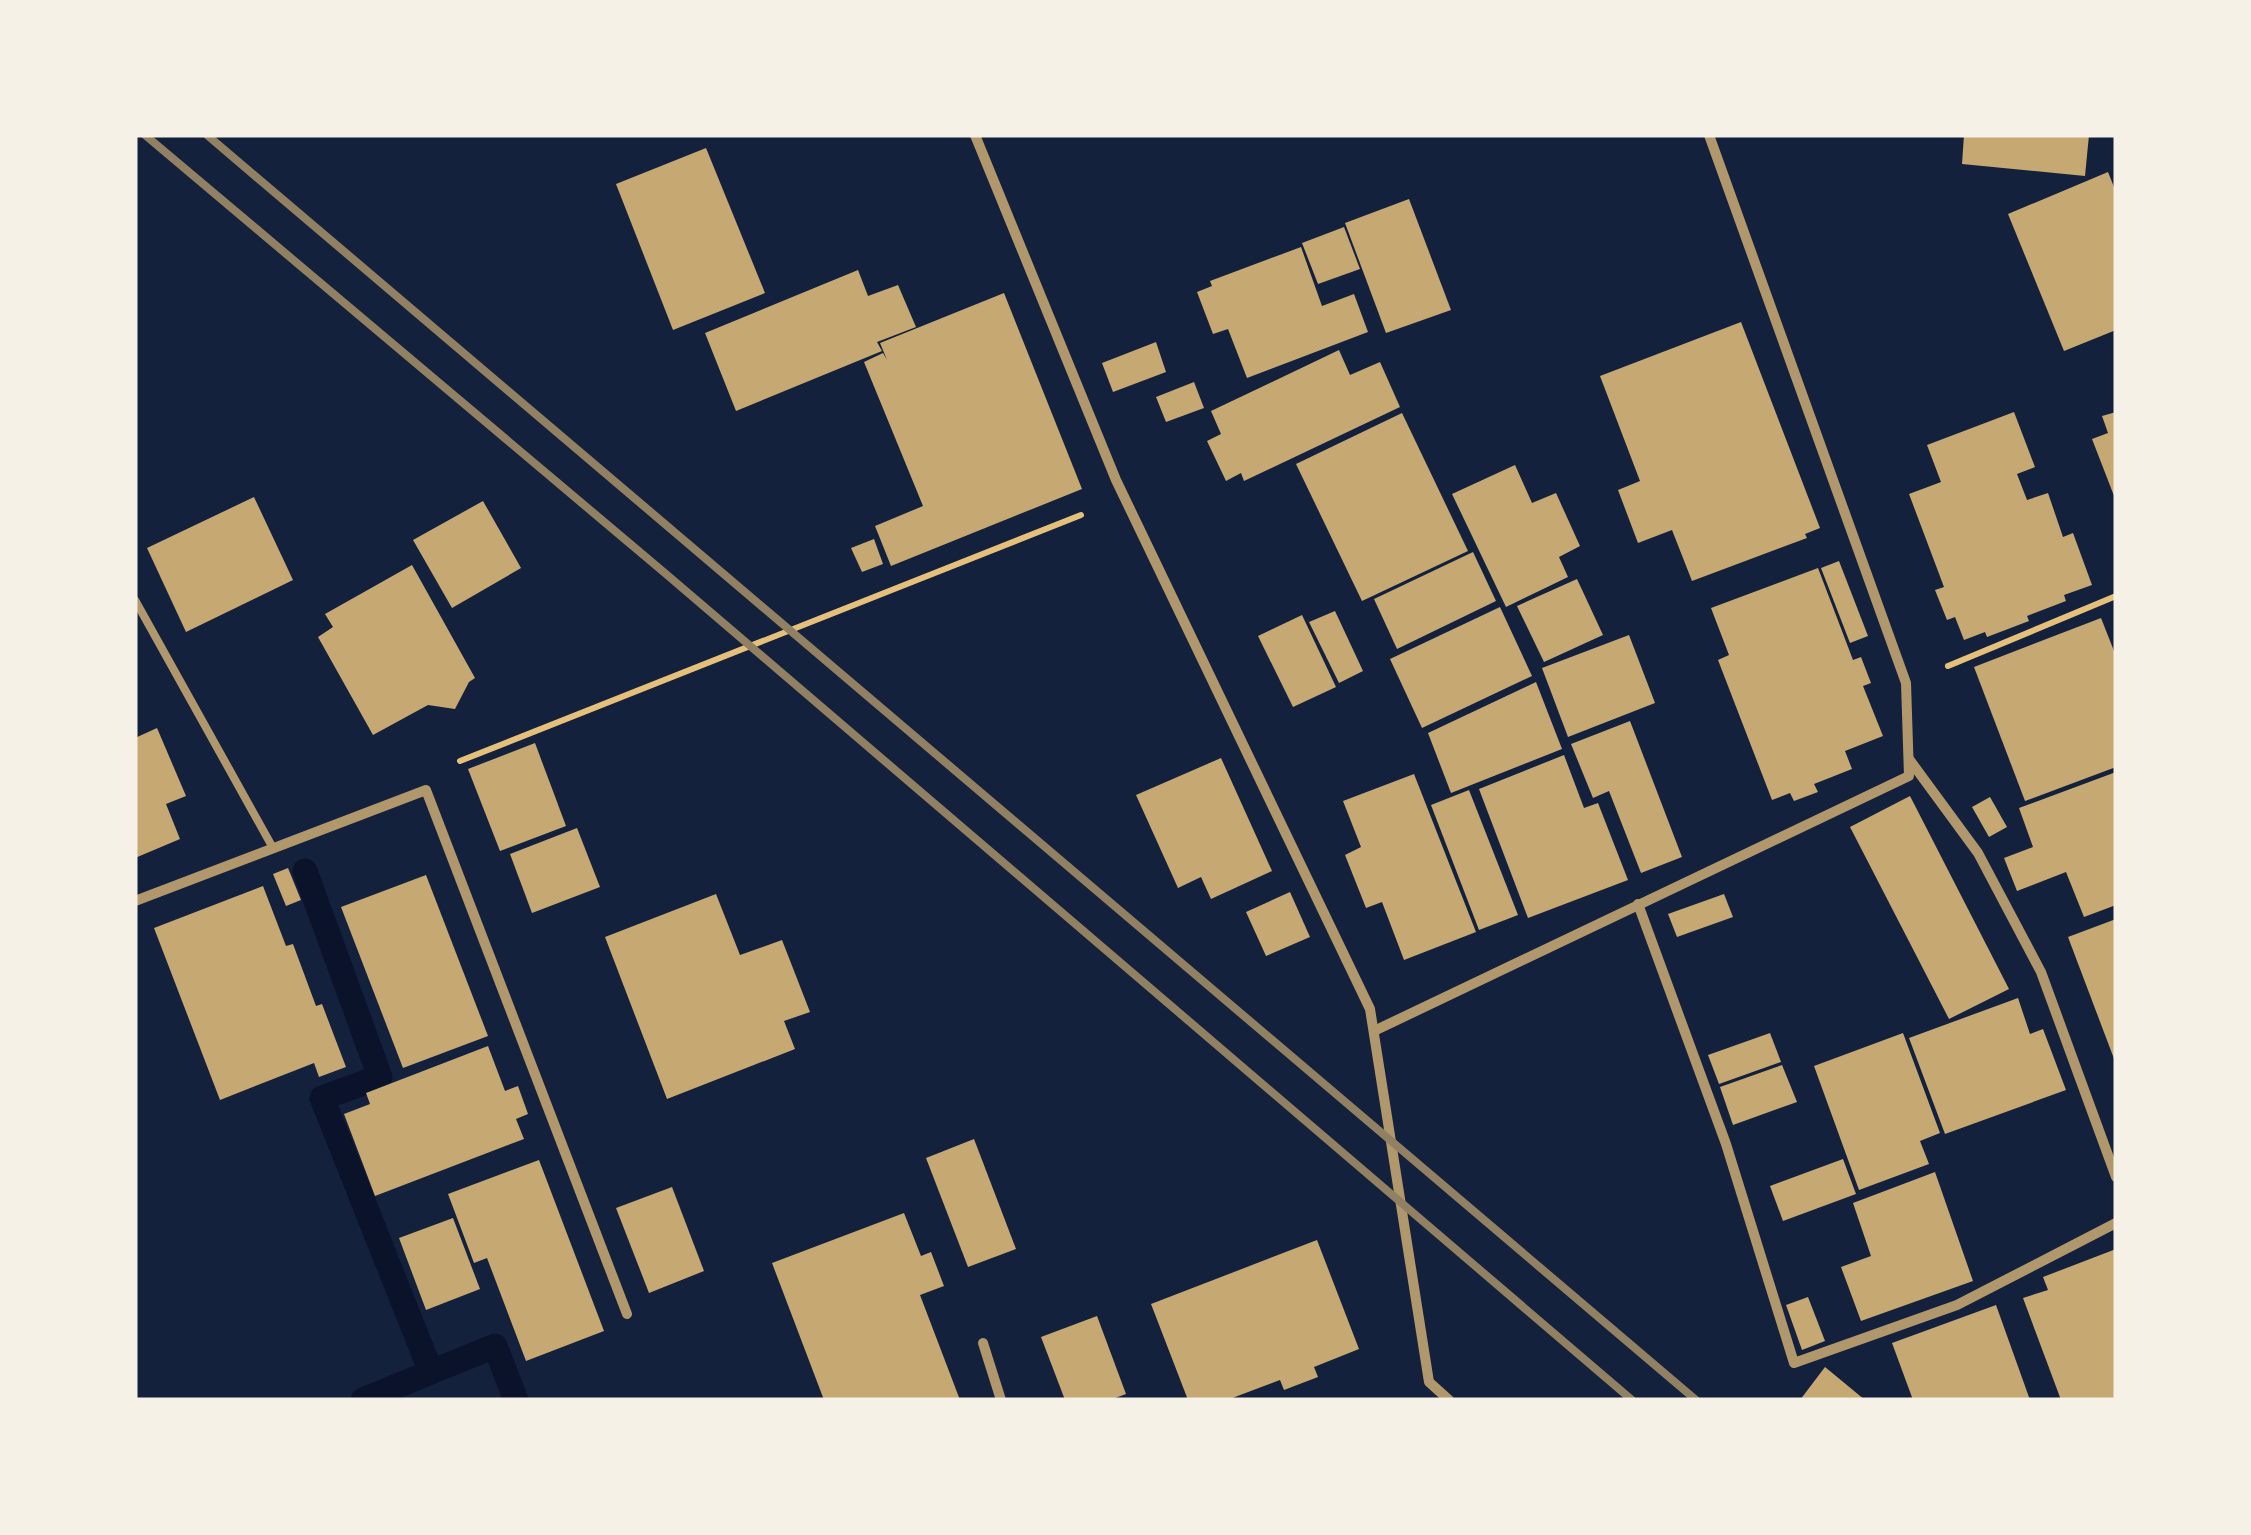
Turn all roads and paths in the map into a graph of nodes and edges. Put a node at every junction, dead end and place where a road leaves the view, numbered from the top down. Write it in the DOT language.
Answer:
graph roads {
  1 [pos="974,135"];
  2 [pos="1708,135"];
  3 [pos="1124,498"];
  4 [pos="2116,596"];
  5 [pos="135,600"];
  6 [pos="1906,684"];
  7 [pos="1908,758"];
  8 [pos="426,790"];
  9 [pos="273,848"];
  10 [pos="135,901"];
  11 [pos="1638,904"];
  12 [pos="1374,1031"];
  13 [pos="2116,1177"];
  14 [pos="2116,1223"];
  15 [pos="627,1314"];
  16 [pos="983,1343"];
  17 [pos="1001,1400"];
  18 [pos="1448,1400"];
  1 -- 3 [label="street"];
  2 -- 6 [label="street"];
  3 -- 8 [label="path"];
  3 -- 12 [label="street"];
  4 -- 6 [label="path"];
  5 -- 9 [label="lane"];
  6 -- 7 [label="street"];
  7 -- 11 [label="street"];
  7 -- 13 [label="street"];
  8 -- 9 [label="street"];
  8 -- 15 [label="street"];
  9 -- 10 [label="street"];
  11 -- 12 [label="street"];
  11 -- 14 [label="street"];
  12 -- 18 [label="street"];
  16 -- 17 [label="street"];
}
